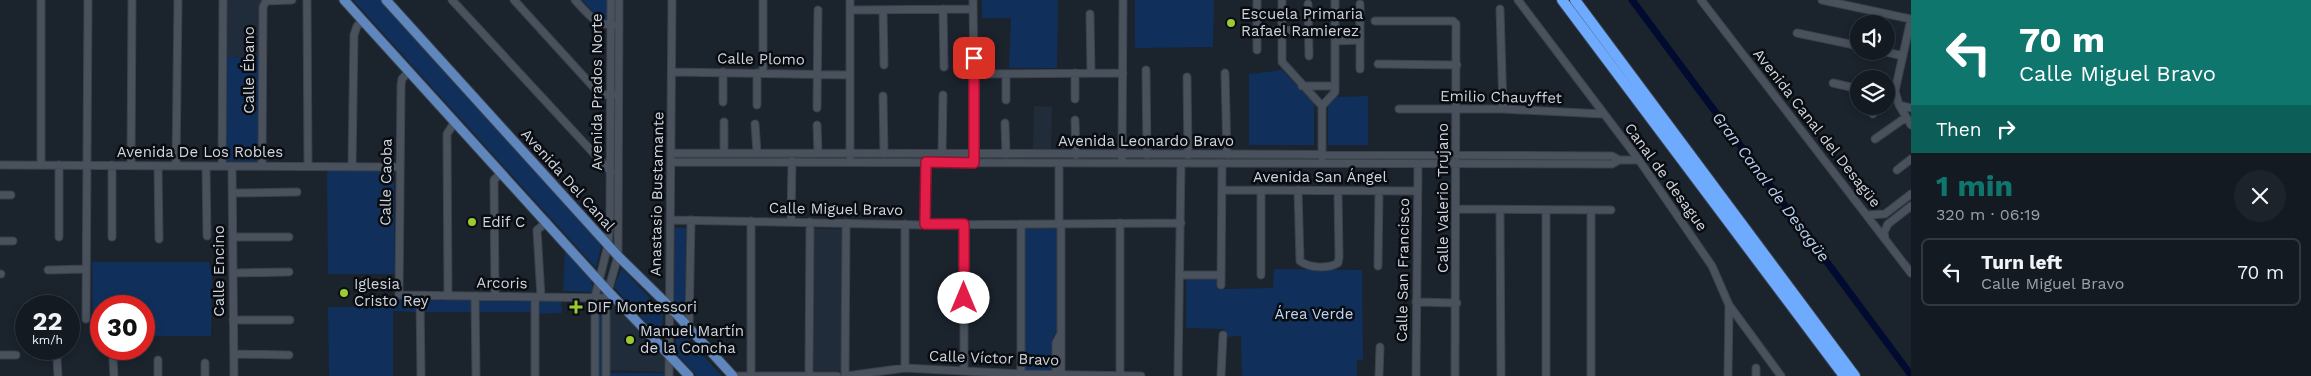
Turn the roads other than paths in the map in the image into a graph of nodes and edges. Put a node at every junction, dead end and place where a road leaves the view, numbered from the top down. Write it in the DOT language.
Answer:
graph roads {
  1 [pos="42,0"];
  2 [pos="88,0"];
  3 [pos="132,0"];
  4 [pos="178,0"];
  5 [pos="223,0"];
  6 [pos="292,0"];
  7 [pos="308,0"];
  8 [pos="344,0"];
  9 [pos="386,0"];
  10 [pos="452,0"];
  11 [pos="514,0"];
  12 [pos="575,0"];
  13 [pos="611,0"];
  14 [pos="619,0"];
  15 [pos="672,0"];
  16 [pos="763,0"];
  17 [pos="850,0"];
  18 [pos="973,0"];
  19 [pos="1123,0"];
  20 [pos="1257,0"];
  21 [pos="1282,0"];
  22 [pos="1335,0"];
  23 [pos="1518,0"];
  24 [pos="1562,0"];
  25 [pos="1575,0"];
  26 [pos="1701,0"];
  27 [pos="1822,0"];
  28 [pos="1308,4"];
  29 [pos="1360,4"];
  30 [pos="973,8"];
  31 [pos="943,9"];
  32 [pos="1500,9"];
  33 [pos="818,10"];
  34 [pos="850,10"];
  35 [pos="883,10"];
  36 [pos="1090,14"];
  37 [pos="1911,19"];
  38 [pos="363,21"];
  39 [pos="1374,21"];
  40 [pos="613,26"];
  41 [pos="1282,30"];
  42 [pos="1309,30"];
  43 [pos="1257,31"];
  44 [pos="1797,33"];
  45 [pos="1335,40"];
  46 [pos="1360,40"];
  47 [pos="1850,44"];
  48 [pos="1257,50"];
  49 [pos="1895,54"];
  50 [pos="1309,56"];
  51 [pos="1903,56"];
  52 [pos="1378,64"];
  53 [pos="884,65"];
  54 [pos="1457,65"];
  55 [pos="944,67"];
  56 [pos="1360,69"];
  57 [pos="1146,70"];
  58 [pos="409,71"];
  59 [pos="672,72"];
  60 [pos="723,72"];
  61 [pos="760,73"];
  62 [pos="1075,73"];
  63 [pos="1091,73"];
  64 [pos="1123,73"];
  65 [pos="1225,73"];
  66 [pos="817,74"];
  67 [pos="975,74"];
  68 [pos="1006,74"];
  69 [pos="849,75"];
  70 [pos="1187,77"];
  71 [pos="1833,83"];
  72 [pos="1302,86"];
  73 [pos="1335,86"];
  74 [pos="1850,88"];
  75 [pos="620,94"];
  76 [pos="611,95"];
  77 [pos="943,95"];
  78 [pos="883,96"];
  79 [pos="1895,97"];
  80 [pos="1075,99"];
  81 [pos="1006,100"];
  82 [pos="724,102"];
  83 [pos="757,105"];
  84 [pos="1899,105"];
  85 [pos="1322,106"];
  86 [pos="817,108"];
  87 [pos="1911,108"];
  88 [pos="1399,109"];
  89 [pos="1457,109"];
  90 [pos="1503,109"];
  91 [pos="1603,114"];
  92 [pos="1905,118"];
  93 [pos="1075,120"];
  94 [pos="724,122"];
  95 [pos="454,123"];
  96 [pos="1005,123"];
  97 [pos="755,124"];
  98 [pos="818,125"];
  99 [pos="1911,125"];
  100 [pos="1875,139"];
  101 [pos="672,153"];
  102 [pos="724,153"];
  103 [pos="757,153"];
  104 [pos="818,153"];
  105 [pos="884,154"];
  106 [pos="942,154"];
  107 [pos="975,154"];
  108 [pos="1006,154"];
  109 [pos="1322,154"];
  110 [pos="1076,155"];
  111 [pos="1147,155"];
  112 [pos="1188,155"];
  113 [pos="1227,155"];
  114 [pos="1457,155"];
  115 [pos="1122,156"];
  116 [pos="850,158"];
  117 [pos="1911,159"];
  118 [pos="1620,160"];
  119 [pos="1639,160"];
  120 [pos="792,161"];
  121 [pos="672,162"];
  122 [pos="926,162"];
  123 [pos="974,163"];
  124 [pos="1059,163"];
  125 [pos="1180,163"];
  126 [pos="1222,163"];
  127 [pos="1322,163"];
  128 [pos="1122,164"];
  129 [pos="1418,164"];
  130 [pos="1456,164"];
  131 [pos="0,165"];
  132 [pos="41,165"];
  133 [pos="59,165"];
  134 [pos="86,165"];
  135 [pos="112,165"];
  136 [pos="131,166"];
  137 [pos="158,166"];
  138 [pos="176,166"];
  139 [pos="206,166"];
  140 [pos="222,166"];
  141 [pos="232,166"];
  142 [pos="262,166"];
  143 [pos="308,166"];
  144 [pos="352,166"];
  145 [pos="400,167"];
  146 [pos="1897,170"];
  147 [pos="611,172"];
  148 [pos="502,173"];
  149 [pos="1222,190"];
  150 [pos="1261,190"];
  151 [pos="1298,190"];
  152 [pos="1338,191"];
  153 [pos="1379,191"];
  154 [pos="1418,191"];
  155 [pos="297,192"];
  156 [pos="232,193"];
  157 [pos="1911,194"];
  158 [pos="0,195"];
  159 [pos="11,195"];
  160 [pos="1911,206"];
  161 [pos="1457,209"];
  162 [pos="1500,210"];
  163 [pos="1546,210"];
  164 [pos="1591,210"];
  165 [pos="1611,210"];
  166 [pos="1891,210"];
  167 [pos="1867,215"];
  168 [pos="1896,218"];
  169 [pos="670,220"];
  170 [pos="690,220"];
  171 [pos="751,221"];
  172 [pos="547,222"];
  173 [pos="791,222"];
  174 [pos="810,222"];
  175 [pos="846,223"];
  176 [pos="1120,223"];
  177 [pos="1181,223"];
  178 [pos="905,224"];
  179 [pos="925,224"];
  180 [pos="964,224"];
  181 [pos="1021,224"];
  182 [pos="1060,224"];
  183 [pos="59,236"];
  184 [pos="207,236"];
  185 [pos="112,237"];
  186 [pos="233,237"];
  187 [pos="290,237"];
  188 [pos="1885,238"];
  189 [pos="159,239"];
  190 [pos="0,241"];
  191 [pos="13,241"];
  192 [pos="608,245"];
  193 [pos="618,256"];
  194 [pos="1378,266"];
  195 [pos="86,269"];
  196 [pos="48,270"];
  197 [pos="289,272"];
  198 [pos="233,273"];
  199 [pos="1911,273"];
  200 [pos="1261,274"];
  201 [pos="1180,275"];
  202 [pos="1222,275"];
  203 [pos="600,279"];
  204 [pos="1221,286"];
  205 [pos="607,294"];
  206 [pos="399,295"];
  207 [pos="420,296"];
  208 [pos="448,296"];
  209 [pos="475,296"];
  210 [pos="495,296"];
  211 [pos="538,297"];
  212 [pos="595,297"];
  213 [pos="1416,302"];
  214 [pos="1457,303"];
  215 [pos="1729,305"];
  216 [pos="670,307"];
  217 [pos="86,319"];
  218 [pos="233,320"];
  219 [pos="290,320"];
  220 [pos="688,326"];
  221 [pos="1222,335"];
  222 [pos="1380,347"];
  223 [pos="669,353"];
  224 [pos="234,354"];
  225 [pos="289,354"];
  226 [pos="15,355"];
  227 [pos="0,356"];
  228 [pos="57,360"];
  229 [pos="113,360"];
  230 [pos="158,360"];
  231 [pos="205,363"];
  232 [pos="905,368"];
  233 [pos="964,371"];
  234 [pos="930,373"];
  235 [pos="1020,374"];
  236 [pos="751,375"];
  237 [pos="810,375"];
  238 [pos="1057,375"];
  239 [pos="1120,375"];
  240 [pos="58,376"];
  241 [pos="114,376"];
  242 [pos="158,376"];
  243 [pos="206,376"];
  244 [pos="234,376"];
  245 [pos="421,376"];
  246 [pos="476,376"];
  247 [pos="535,376"];
  248 [pos="595,376"];
  249 [pos="606,376"];
  250 [pos="669,376"];
  251 [pos="689,376"];
  252 [pos="733,376"];
  253 [pos="837,376"];
  254 [pos="845,376"];
  255 [pos="1141,376"];
  256 [pos="1178,376"];
  257 [pos="1221,376"];
  258 [pos="1379,376"];
  259 [pos="1416,376"];
  260 [pos="1455,376"];
  261 [pos="1501,376"];
  262 [pos="1546,376"];
  263 [pos="1591,376"];
  264 [pos="1728,376"];
  265 [pos="1781,376"];
  266 [pos="1844,376"];
  267 [pos="1855,376"];
  1 -- 132 [label="street"];
  2 -- 134 [label="street"];
  3 -- 136 [label="street"];
  4 -- 138 [label="street"];
  5 -- 140 [label="street"];
  6 -- 142 [label="street, Calle Ébano"];
  7 -- 143 [label="street"];
  8 -- 38 [label="main road"];
  9 -- 192 [label="main road, Avenida Del Canal"];
  10 -- 147 [label="street"];
  11 -- 76 [label="street"];
  12 -- 40 [label="street"];
  13 -- 40 [label="street, Avenida Prados Norte"];
  14 -- 75 [label="street"];
  15 -- 59 [label="street, Anastasio Bustamante"];
  16 -- 61 [label="street"];
  17 -- 34 [label="street"];
  18 -- 30 [label="street"];
  19 -- 64 [label="street"];
  20 -- 43 [label="street"];
  21 -- 41 [label="street"];
  22 -- 45 [label="street"];
  23 -- 91 [label="street, Canal de desague"];
  24 -- 266 [label="highway"];
  25 -- 267 [label="highway"];
  26 -- 167 [label="street, Avenida Canal del Desagüe"];
  27 -- 37 [label="street"];
  28 -- 42 [label="street"];
  29 -- 46 [label="street"];
  30 -- 31 [label="street"];
  30 -- 67 [label="street"];
  31 -- 35 [label="street"];
  31 -- 55 [label="street"];
  32 -- 90 [label="street"];
  33 -- 66 [label="street"];
  34 -- 35 [label="street"];
  34 -- 69 [label="street"];
  35 -- 53 [label="street"];
  36 -- 63 [label="street"];
  37 -- 51 [label="street"];
  38 -- 58 [label="main road"];
  38 -- 144 [label="street"];
  39 -- 54 [label="street, Calle Valerio Trujano"];
  40 -- 76 [label="street, Avenida Prados Norte"];
  41 -- 42 [label="street"];
  41 -- 43 [label="street"];
  41 -- 72 [label="street"];
  42 -- 50 [label="street"];
  43 -- 48 [label="street"];
  44 -- 47 [label="street"];
  45 -- 46 [label="street"];
  45 -- 73 [label="street"];
  46 -- 56 [label="street"];
  49 -- 51 [label="street"];
  51 -- 79 [label="street"];
  52 -- 54 [label="street"];
  54 -- 89 [label="street, Calle Valerio Trujano"];
  57 -- 111 [label="street"];
  58 -- 95 [label="main road"];
  58 -- 145 [label="street, Calle Caoba"];
  59 -- 60 [label="street, Calle Plomo"];
  59 -- 101 [label="street, Anastasio Bustamante"];
  60 -- 61 [label="street, Calle Plomo"];
  60 -- 82 [label="street"];
  61 -- 66 [label="street, Calle Plomo"];
  61 -- 83 [label="street"];
  62 -- 63 [label="street"];
  62 -- 68 [label="street"];
  62 -- 80 [label="street"];
  63 -- 64 [label="street"];
  64 -- 115 [label="street"];
  65 -- 113 [label="street"];
  66 -- 69 [label="street, Calle Plomo"];
  66 -- 86 [label="street"];
  67 -- 68 [label="street"];
  67 -- 107 [label="street"];
  68 -- 81 [label="street"];
  69 -- 116 [label="street"];
  70 -- 112 [label="street"];
  71 -- 74 [label="street"];
  72 -- 73 [label="street"];
  72 -- 85 [label="street"];
  73 -- 85 [label="street"];
  75 -- 76 [label="street"];
  75 -- 193 [label="street"];
  76 -- 147 [label="street, Avenida Prados Norte"];
  77 -- 106 [label="street"];
  78 -- 105 [label="street"];
  79 -- 84 [label="street"];
  84 -- 87 [label="street"];
  84 -- 92 [label="street"];
  85 -- 109 [label="street"];
  88 -- 89 [label="street, Emilio Chauyffet"];
  89 -- 90 [label="street, Emilio Chauyffet"];
  89 -- 114 [label="street, Calle Valerio Trujano"];
  90 -- 91 [label="street, Emilio Chauyffet"];
  91 -- 119 [label="street, Canal de desague"];
  92 -- 99 [label="street"];
  92 -- 100 [label="street"];
  93 -- 110 [label="street"];
  94 -- 102 [label="street"];
  95 -- 148 [label="main road"];
  95 -- 208 [label="street"];
  96 -- 108 [label="street"];
  97 -- 103 [label="street"];
  98 -- 104 [label="street"];
  101 -- 102 [label="street, Avenida Leonardo Bravo"];
  101 -- 121 [label="street, Anastasio Bustamante"];
  102 -- 103 [label="street, Avenida Leonardo Bravo"];
  103 -- 104 [label="street, Avenida Leonardo Bravo"];
  104 -- 116 [label="street, Avenida Leonardo Bravo"];
  105 -- 106 [label="street, Avenida Leonardo Bravo"];
  105 -- 116 [label="street, Avenida Leonardo Bravo"];
  106 -- 107 [label="street, Avenida Leonardo Bravo"];
  107 -- 108 [label="street, Avenida Leonardo Bravo"];
  107 -- 123 [label="street"];
  108 -- 110 [label="street, Avenida Leonardo Bravo"];
  109 -- 113 [label="street, Avenida Leonardo Bravo"];
  109 -- 114 [label="street, Avenida Leonardo Bravo"];
  109 -- 127 [label="street"];
  110 -- 115 [label="street, Avenida Leonardo Bravo"];
  111 -- 112 [label="street, Avenida Leonardo Bravo"];
  111 -- 115 [label="street, Avenida Leonardo Bravo"];
  112 -- 113 [label="street, Avenida Leonardo Bravo"];
  114 -- 118 [label="street, Avenida Leonardo Bravo"];
  114 -- 130 [label="street, Calle Valerio Trujano"];
  115 -- 128 [label="street"];
  116 -- 120 [label="street, Avenida Leonardo Bravo"];
  116 -- 122 [label="street, Avenida Leonardo Bravo"];
  117 -- 146 [label="street"];
  118 -- 119 [label="street, Avenida Leonardo Bravo"];
  118 -- 130 [label="street, Avenida Leonardo Bravo"];
  119 -- 215 [label="street, Canal de desague"];
  120 -- 121 [label="street, Avenida Leonardo Bravo"];
  120 -- 173 [label="street"];
  121 -- 169 [label="street, Anastasio Bustamante"];
  122 -- 123 [label="street, Avenida Leonardo Bravo"];
  122 -- 179 [label="street"];
  123 -- 124 [label="street, Avenida Leonardo Bravo"];
  124 -- 128 [label="street, Avenida Leonardo Bravo"];
  124 -- 182 [label="street"];
  125 -- 126 [label="street, Avenida Leonardo Bravo"];
  125 -- 128 [label="street, Avenida Leonardo Bravo"];
  125 -- 177 [label="street"];
  126 -- 127 [label="street, Avenida Leonardo Bravo"];
  126 -- 149 [label="street"];
  127 -- 129 [label="street, Avenida Leonardo Bravo"];
  129 -- 130 [label="street, Avenida Leonardo Bravo"];
  129 -- 154 [label="street, Calle San Francisco"];
  130 -- 161 [label="street, Calle Valerio Trujano"];
  131 -- 132 [label="street, Avenida De Los Robles"];
  132 -- 133 [label="street, Avenida De Los Robles"];
  133 -- 134 [label="street, Avenida De Los Robles"];
  133 -- 183 [label="street"];
  134 -- 135 [label="street, Avenida De Los Robles"];
  134 -- 195 [label="street"];
  135 -- 136 [label="street, Avenida De Los Robles"];
  135 -- 185 [label="street"];
  136 -- 137 [label="street, Avenida De Los Robles"];
  137 -- 138 [label="street, Avenida De Los Robles"];
  137 -- 189 [label="street"];
  138 -- 139 [label="street, Avenida De Los Robles"];
  139 -- 140 [label="street, Avenida De Los Robles"];
  139 -- 184 [label="street"];
  140 -- 141 [label="street, Avenida De Los Robles"];
  141 -- 142 [label="street, Avenida De Los Robles"];
  141 -- 156 [label="street, Calle Encino"];
  142 -- 143 [label="street, Avenida De Los Robles"];
  143 -- 144 [label="street, Avenida De Los Robles"];
  144 -- 145 [label="street, Avenida De Los Robles"];
  145 -- 206 [label="street, Calle Caoba"];
  147 -- 192 [label="street, Avenida Prados Norte"];
  148 -- 172 [label="main road"];
  148 -- 210 [label="street"];
  149 -- 150 [label="street, Avenida San Ángel"];
  149 -- 202 [label="street"];
  150 -- 151 [label="street, Avenida San Ángel"];
  150 -- 200 [label="street"];
  151 -- 152 [label="street, Avenida San Ángel"];
  151 -- 152 [label="street"];
  152 -- 153 [label="street, Avenida San Ángel"];
  153 -- 154 [label="street, Avenida San Ángel"];
  153 -- 194 [label="street"];
  154 -- 213 [label="street, Calle San Francisco"];
  155 -- 156 [label="street"];
  156 -- 186 [label="street, Calle Encino"];
  157 -- 166 [label="street"];
  158 -- 159 [label="street"];
  160 -- 168 [label="street"];
  161 -- 162 [label="street"];
  161 -- 214 [label="street, Calle Valerio Trujano"];
  162 -- 163 [label="street"];
  162 -- 261 [label="street"];
  163 -- 164 [label="street"];
  163 -- 262 [label="street"];
  164 -- 165 [label="street"];
  164 -- 263 [label="street"];
  166 -- 167 [label="street"];
  166 -- 168 [label="street"];
  167 -- 188 [label="street, Avenida Canal del Desagüe"];
  168 -- 188 [label="street"];
  169 -- 170 [label="street, Calle Miguel Bravo"];
  169 -- 216 [label="street, Anastasio Bustamante"];
  170 -- 171 [label="street, Calle Miguel Bravo"];
  170 -- 220 [label="street"];
  171 -- 173 [label="street, Calle Miguel Bravo"];
  171 -- 236 [label="street"];
  172 -- 203 [label="main road"];
  172 -- 211 [label="street"];
  173 -- 174 [label="street, Calle Miguel Bravo"];
  174 -- 175 [label="street, Calle Miguel Bravo"];
  174 -- 237 [label="street"];
  175 -- 178 [label="street, Calle Miguel Bravo"];
  175 -- 254 [label="street"];
  176 -- 177 [label="street, Calle Miguel Bravo"];
  176 -- 182 [label="street, Calle Miguel Bravo"];
  176 -- 239 [label="street"];
  177 -- 201 [label="street"];
  178 -- 179 [label="street, Calle Miguel Bravo"];
  178 -- 232 [label="street"];
  179 -- 180 [label="street, Calle Miguel Bravo"];
  180 -- 181 [label="street, Calle Miguel Bravo"];
  180 -- 233 [label="street"];
  181 -- 182 [label="street, Calle Miguel Bravo"];
  181 -- 235 [label="street"];
  182 -- 238 [label="street"];
  186 -- 187 [label="street"];
  186 -- 198 [label="street, Calle Encino"];
  188 -- 199 [label="street, Avenida Canal del Desagüe"];
  190 -- 191 [label="street"];
  192 -- 193 [label="main road, Avenida Del Canal"];
  192 -- 203 [label="street, Avenida Prados Norte"];
  193 -- 205 [label="street"];
  193 -- 216 [label="main road, Avenida Del Canal"];
  195 -- 196 [label="street"];
  195 -- 217 [label="street"];
  197 -- 198 [label="street"];
  198 -- 218 [label="street, Calle Encino"];
  201 -- 202 [label="street"];
  201 -- 256 [label="street"];
  202 -- 204 [label="street"];
  203 -- 205 [label="main road"];
  203 -- 212 [label="street, Avenida Prados Norte"];
  205 -- 212 [label="street, Arcoris"];
  205 -- 223 [label="main road"];
  205 -- 249 [label="street"];
  206 -- 207 [label="street, Arcoris"];
  207 -- 208 [label="street, Arcoris"];
  207 -- 245 [label="street"];
  208 -- 209 [label="street, Arcoris"];
  209 -- 210 [label="street, Arcoris"];
  209 -- 246 [label="street"];
  210 -- 211 [label="street, Arcoris"];
  211 -- 212 [label="street, Arcoris"];
  211 -- 247 [label="street"];
  212 -- 248 [label="street, Avenida Prados Norte"];
  213 -- 214 [label="street"];
  213 -- 259 [label="street, Calle San Francisco"];
  214 -- 260 [label="street, Calle Valerio Trujano"];
  215 -- 264 [label="street"];
  215 -- 265 [label="street, Canal de desague"];
  216 -- 220 [label="main road, Avenida Del Canal"];
  216 -- 223 [label="street, Anastasio Bustamante"];
  218 -- 219 [label="street"];
  218 -- 224 [label="street, Calle Encino"];
  220 -- 252 [label="main road, Avenida Del Canal"];
  221 -- 257 [label="street"];
  222 -- 258 [label="street"];
  223 -- 250 [label="street, Anastasio Bustamante"];
  223 -- 251 [label="main road"];
  224 -- 225 [label="street"];
  224 -- 244 [label="street, Calle Encino"];
  226 -- 227 [label="street"];
  228 -- 240 [label="street"];
  229 -- 241 [label="street"];
  230 -- 242 [label="street"];
  231 -- 243 [label="street"];
  232 -- 234 [label="street, Calle Víctor Bravo"];
  232 -- 254 [label="street, Calle Víctor Bravo"];
  233 -- 234 [label="street, Calle Víctor Bravo"];
  233 -- 235 [label="street, Calle Víctor Bravo"];
  235 -- 238 [label="street, Calle Víctor Bravo"];
  236 -- 237 [label="street"];
  236 -- 252 [label="street"];
  237 -- 253 [label="street"];
  238 -- 239 [label="street, Calle Víctor Bravo"];
  239 -- 255 [label="street, Calle Víctor Bravo"];
}
